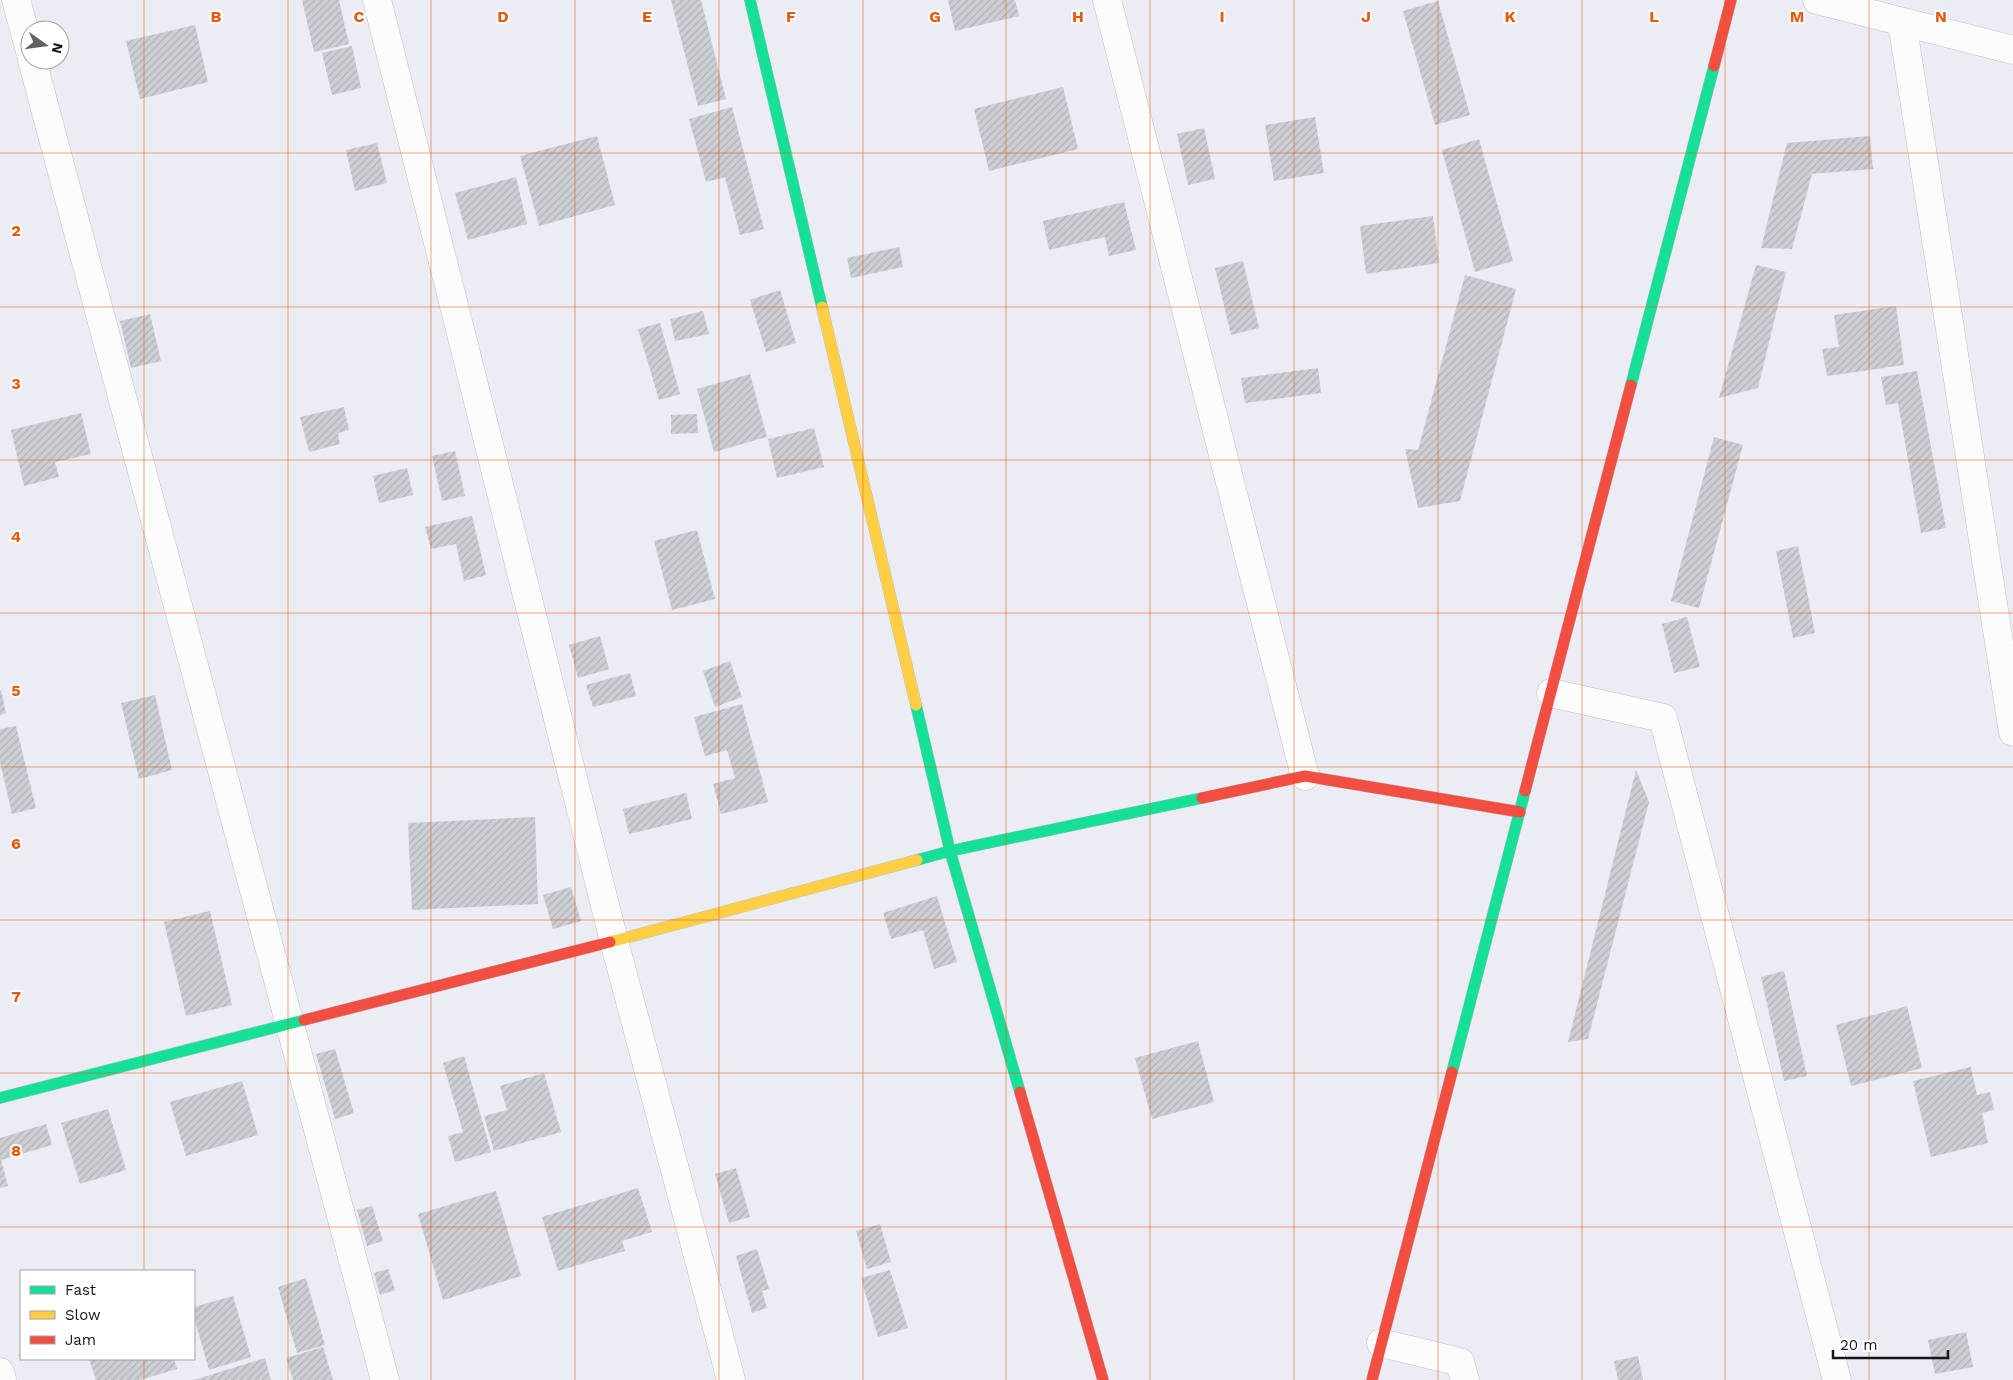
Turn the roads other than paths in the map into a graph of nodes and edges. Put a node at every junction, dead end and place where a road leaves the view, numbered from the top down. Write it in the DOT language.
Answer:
graph roads {
  1 [pos="16,0"];
  2 [pos="377,0"];
  3 [pos="750,0"];
  4 [pos="1107,0"];
  5 [pos="1731,0"];
  6 [pos="1817,0"];
  7 [pos="21,20"];
  8 [pos="1902,22"];
  9 [pos="2013,50"];
  10 [pos="35,70"];
  11 [pos="1550,693"];
  12 [pos="2013,732"];
  13 [pos="1305,776"];
  14 [pos="1520,812"];
  15 [pos="950,851"];
  16 [pos="614,941"];
  17 [pos="290,1023"];
  18 [pos="0,1098"];
  19 [pos="1381,1343"];
  20 [pos="0,1372"];
  21 [pos="2,1380"];
  22 [pos="385,1380"];
  23 [pos="732,1380"];
  24 [pos="1103,1380"];
  25 [pos="1372,1380"];
  26 [pos="1465,1380"];
  27 [pos="1837,1380"];
  1 -- 7 [label="street"];
  2 -- 16 [label="street"];
  3 -- 15 [label="street"];
  4 -- 13 [label="street"];
  5 -- 11 [label="street"];
  6 -- 8 [label="street"];
  8 -- 9 [label="street"];
  8 -- 12 [label="street"];
  10 -- 17 [label="street"];
  11 -- 14 [label="street"];
  11 -- 27 [label="street"];
  13 -- 14 [label="street"];
  13 -- 15 [label="street"];
  14 -- 19 [label="street"];
  15 -- 16 [label="street"];
  15 -- 24 [label="street"];
  16 -- 17 [label="street"];
  16 -- 23 [label="street"];
  17 -- 18 [label="street"];
  17 -- 22 [label="street"];
  19 -- 25 [label="street"];
  19 -- 26 [label="street"];
  20 -- 21 [label="street"];
}
